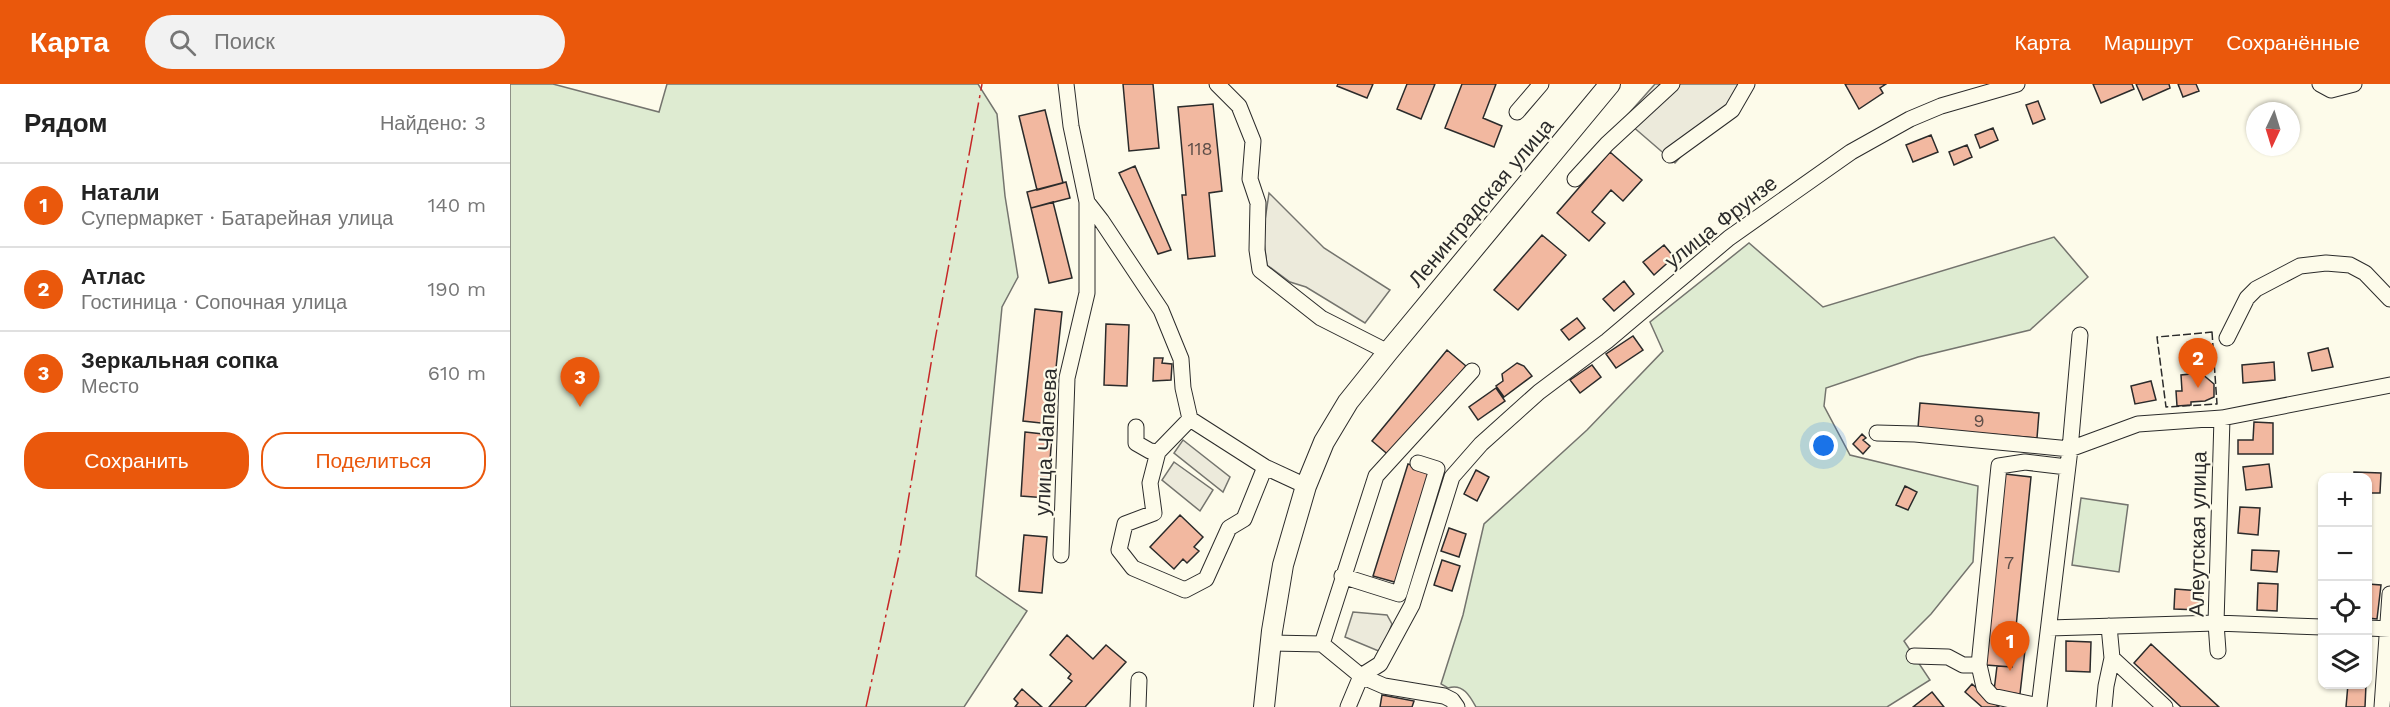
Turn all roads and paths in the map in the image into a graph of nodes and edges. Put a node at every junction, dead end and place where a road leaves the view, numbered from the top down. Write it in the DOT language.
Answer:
graph roads {
  1 [pos="1217,84"];
  2 [pos="1541,84"];
  3 [pos="1610,84"];
  4 [pos="1672,84"];
  5 [pos="1747,84"];
  6 [pos="2017,84"];
  7 [pos="2320,84"];
  8 [pos="2354,84"];
  9 [pos="1065,85"];
  10 [pos="1517,112"];
  11 [pos="1670,155"];
  12 [pos="1575,179"];
  13 [pos="1087,202"];
  14 [pos="2390,299"];
  15 [pos="2080,335"];
  16 [pos="2227,338"];
  17 [pos="1388,352"];
  18 [pos="1472,371"];
  19 [pos="2390,385"];
  20 [pos="2222,418"];
  21 [pos="1190,419"];
  22 [pos="1136,427"];
  23 [pos="1877,433"];
  24 [pos="2070,449"];
  25 [pos="1158,452"];
  26 [pos="1418,463"];
  27 [pos="1266,467"];
  28 [pos="2067,467"];
  29 [pos="1306,486"];
  30 [pos="1061,555"];
  31 [pos="1342,576"];
  32 [pos="2390,594"];
  33 [pos="2216,623"];
  34 [pos="2109,626"];
  35 [pos="2318,627"];
  36 [pos="2049,628"];
  37 [pos="2372,628"];
  38 [pos="2389,629"];
  39 [pos="1271,643"];
  40 [pos="1322,644"];
  41 [pos="2218,651"];
  42 [pos="1914,656"];
  43 [pos="2112,658"];
  44 [pos="1979,665"];
  45 [pos="1361,676"];
  46 [pos="1140,680"];
  47 [pos="1266,705"];
  48 [pos="2039,706"];
  49 [pos="1138,707"];
  50 [pos="1348,707"];
  51 [pos="1457,707"];
  52 [pos="2104,707"];
  53 [pos="2165,707"];
  54 [pos="2382,707"];
  1 -- 17 [label="street"];
  2 -- 10 [label="street, Ленинградская улица"];
  3 -- 17 [label="main road, Ленинградская улица"];
  4 -- 12 [label="street"];
  5 -- 11 [label="street"];
  6 -- 45 [label="street, улица Фрунзе"];
  7 -- 8 [label="street"];
  9 -- 13 [label="street, улица Чапаева"];
  13 -- 21 [label="street"];
  13 -- 30 [label="street, улица Чапаева"];
  14 -- 16 [label="street"];
  15 -- 24 [label="street"];
  17 -- 29 [label="main road, Ленинградская улица"];
  18 -- 31 [label="street"];
  19 -- 20 [label="street"];
  20 -- 24 [label="street"];
  20 -- 33 [label="street, Алеутская улица"];
  21 -- 25 [label="street"];
  21 -- 27 [label="street"];
  22 -- 25 [label="street"];
  23 -- 24 [label="street"];
  24 -- 28 [label="street"];
  25 -- 27 [label="street"];
  26 -- 31 [label="street"];
  27 -- 29 [label="street"];
  28 -- 36 [label="street"];
  28 -- 44 [label="street"];
  29 -- 39 [label="main road, Ленинградская улица"];
  31 -- 40 [label="street"];
  32 -- 38 [label="street"];
  33 -- 34 [label="street"];
  33 -- 35 [label="street"];
  33 -- 41 [label="street, Алеутская улица"];
  34 -- 36 [label="street"];
  34 -- 43 [label="street"];
  36 -- 48 [label="street"];
  37 -- 38 [label="street"];
  38 -- 54 [label="street"];
  39 -- 40 [label="street"];
  39 -- 47 [label="main road, Ленинградская улица"];
  40 -- 45 [label="street"];
  42 -- 44 [label="street"];
  43 -- 52 [label="street"];
  43 -- 53 [label="street"];
  44 -- 48 [label="street"];
  45 -- 50 [label="street"];
  45 -- 51 [label="street"];
  46 -- 49 [label="street"];
}
